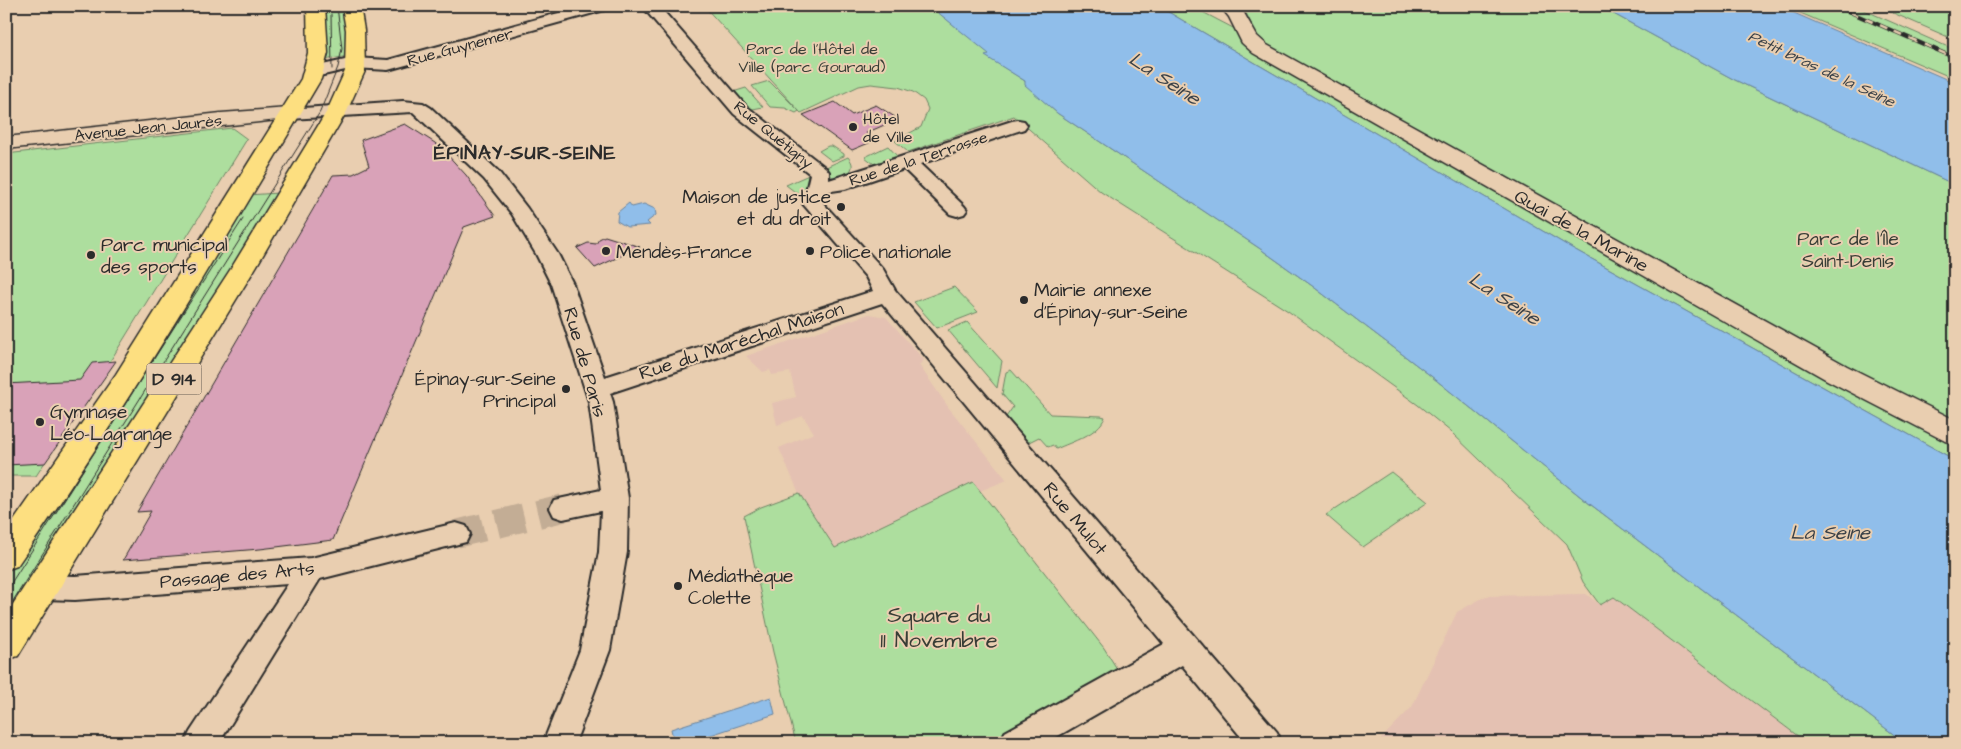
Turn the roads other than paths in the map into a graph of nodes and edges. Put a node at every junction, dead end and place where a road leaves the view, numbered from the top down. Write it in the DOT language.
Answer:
graph roads {
  1 [pos="316,6"];
  2 [pos="351,6"];
  3 [pos="603,6"];
  4 [pos="650,6"];
  5 [pos="1229,6"];
  6 [pos="354,64"];
  7 [pos="314,72"];
  8 [pos="337,111"];
  9 [pos="289,114"];
  10 [pos="1018,125"];
  11 [pos="6,144"];
  12 [pos="907,162"];
  13 [pos="817,187"];
  14 [pos="957,210"];
  15 [pos="886,294"];
  16 [pos="597,388"];
  17 [pos="1955,433"];
  18 [pos="615,498"];
  19 [pos="563,508"];
  20 [pos="456,534"];
  21 [pos="6,557"];
  22 [pos="311,570"];
  23 [pos="43,587"];
  24 [pos="6,644"];
  25 [pos="1185,648"];
  26 [pos="201,743"];
  27 [pos="559,743"];
  28 [pos="1016,743"];
  29 [pos="1266,743"];
  1 -- 7 [label="main road, D 914"];
  2 -- 6 [label="main road, D 914"];
  3 -- 6 [label="street, Rue Guynemer"];
  4 -- 13 [label="street, Rue Quétigny"];
  5 -- 17 [label="street, Quai de la Marine"];
  6 -- 7 [label="street, Rue Guynemer"];
  6 -- 8 [label="main road, D 914"];
  7 -- 9 [label="main road, D 914"];
  8 -- 9 [label="street, Rue de Paris"];
  8 -- 16 [label="street, Rue de Paris"];
  8 -- 23 [label="main road, D 914"];
  9 -- 11 [label="street, Avenue Jean Jaurès"];
  9 -- 21 [label="main road, D 914"];
  10 -- 12 [label="street, Rue de la Terrasse"];
  12 -- 13 [label="street, Rue de la Terrasse"];
  12 -- 14 [label="street"];
  13 -- 15 [label="street, Rue Quétigny"];
  15 -- 16 [label="street, Rue du Maréchal Maison"];
  15 -- 25 [label="street, Rue Mulot"];
  16 -- 18 [label="street, Rue de Paris"];
  18 -- 19 [label="street"];
  18 -- 27 [label="street, Rue de Paris"];
  20 -- 22 [label="street, Passage des Arts"];
  22 -- 23 [label="street, Passage des Arts"];
  22 -- 26 [label="street"];
  23 -- 24 [label="main road, D 914"];
  25 -- 28 [label="street"];
  25 -- 29 [label="street, Rue Mulot"];
}
